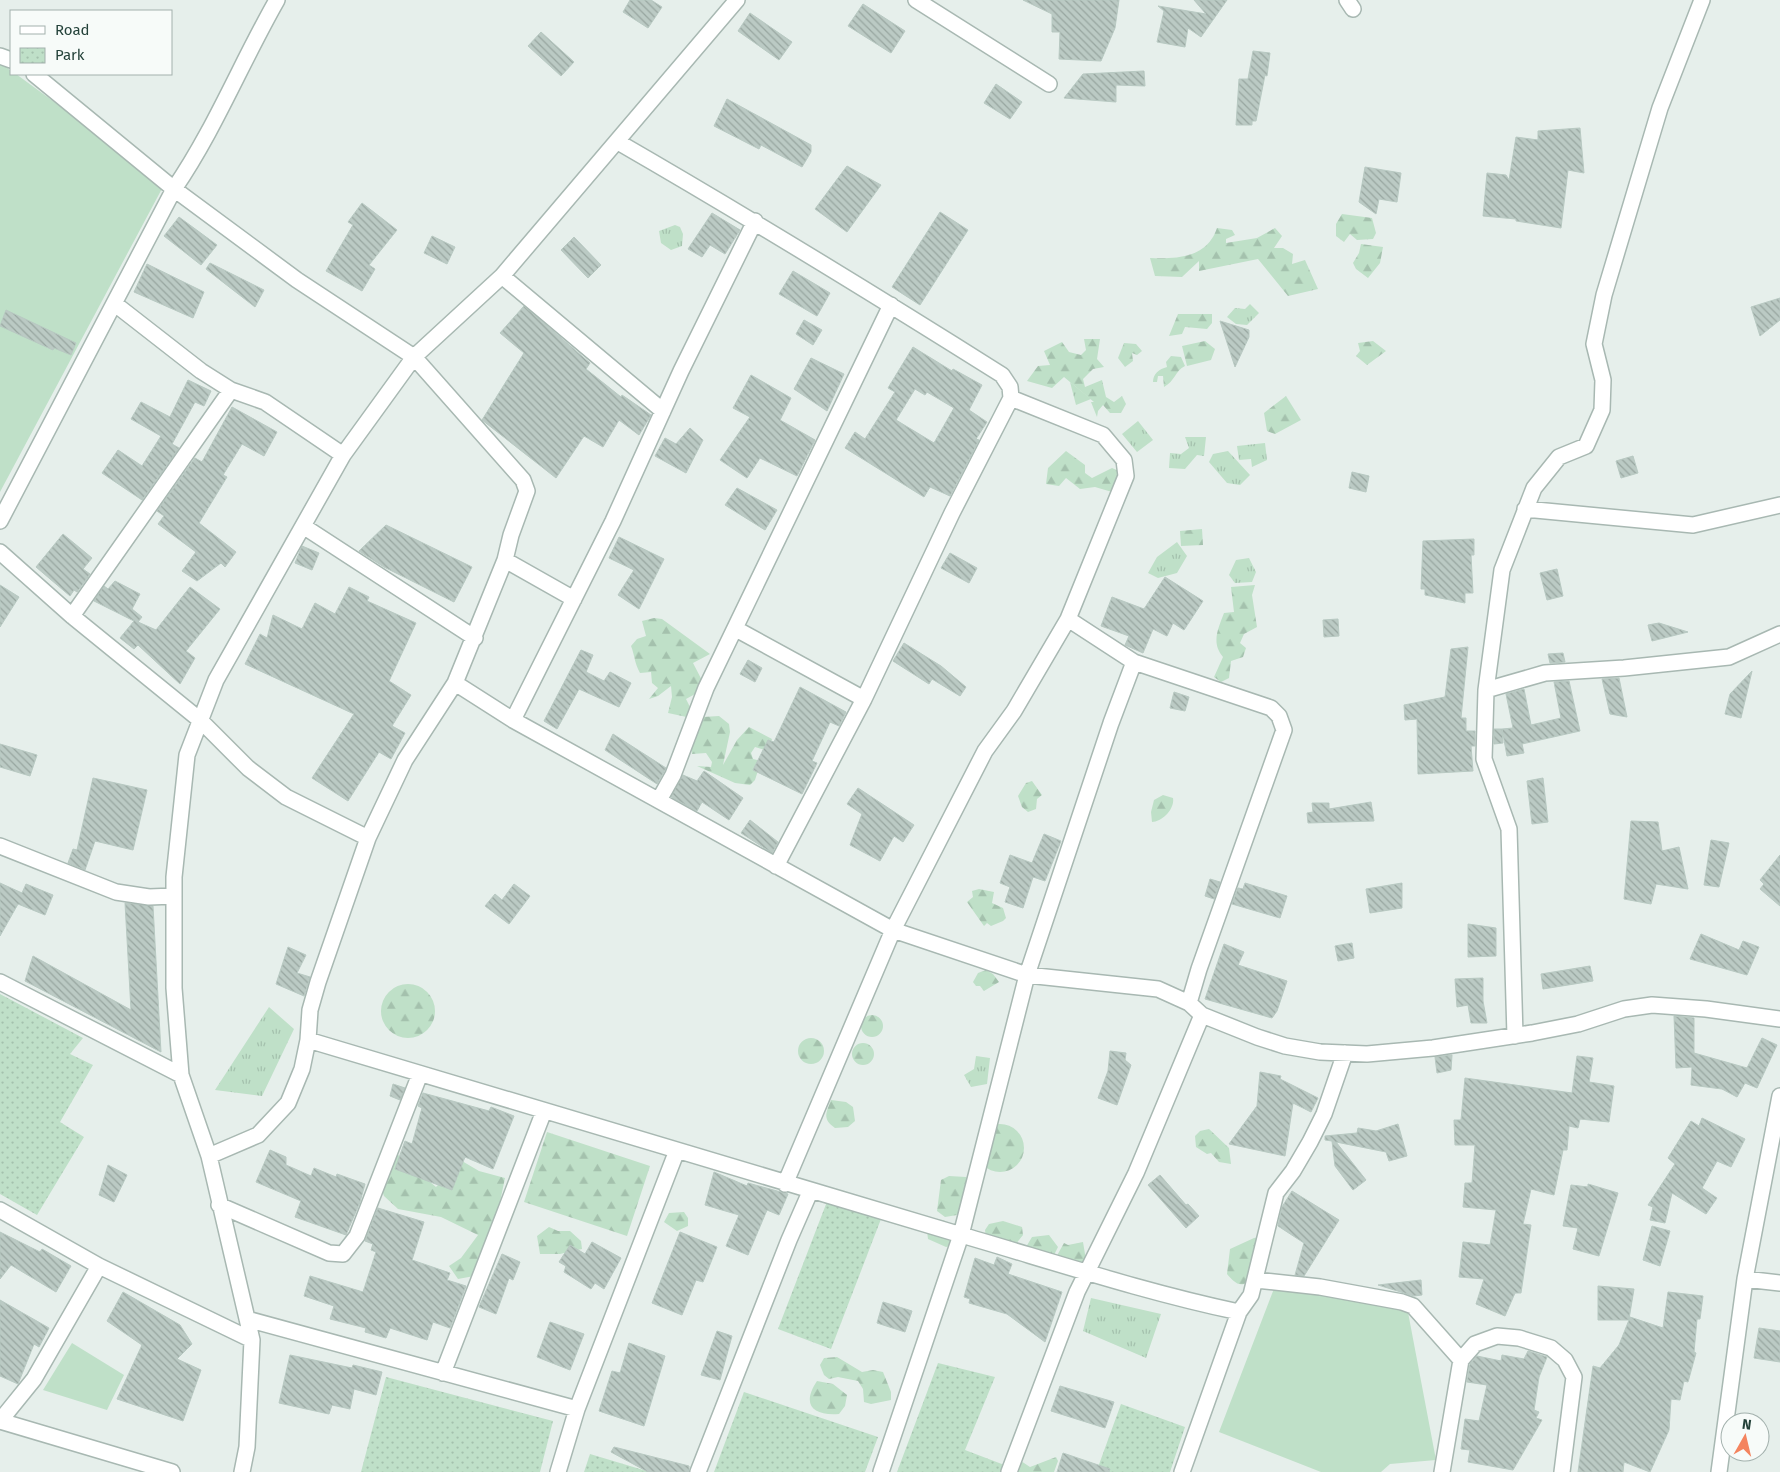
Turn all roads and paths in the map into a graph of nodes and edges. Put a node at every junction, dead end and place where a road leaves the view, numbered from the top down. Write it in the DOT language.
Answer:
graph roads {
  1 [pos="277,0"];
  2 [pos="737,0"];
  3 [pos="916,0"];
  4 [pos="1702,0"];
  5 [pos="35,75"];
  6 [pos="1049,84"];
  7 [pos="618,142"];
  8 [pos="174,189"];
  9 [pos="755,221"];
  10 [pos="502,276"];
  11 [pos="115,304"];
  12 [pos="891,305"];
  13 [pos="414,357"];
  14 [pos="231,390"];
  15 [pos="1011,398"];
  16 [pos="662,411"];
  17 [pos="343,455"];
  18 [pos="1780,505"];
  19 [pos="1526,509"];
  20 [pos="0,521"];
  21 [pos="303,526"];
  22 [pos="0,552"];
  23 [pos="505,560"];
  24 [pos="574,598"];
  25 [pos="72,616"];
  26 [pos="1068,619"];
  27 [pos="736,629"];
  28 [pos="1780,634"];
  29 [pos="475,638"];
  30 [pos="1134,662"];
  31 [pos="455,683"];
  32 [pos="1486,690"];
  33 [pos="864,699"];
  34 [pos="200,720"];
  35 [pos="513,720"];
  36 [pos="659,800"];
  37 [pos="368,838"];
  38 [pos="0,846"];
  39 [pos="776,866"];
  40 [pos="174,896"];
  41 [pos="893,930"];
  42 [pos="1027,975"];
  43 [pos="0,982"];
  44 [pos="1189,1003"];
  45 [pos="1202,1015"];
  46 [pos="1780,1019"];
  47 [pos="1515,1036"];
  48 [pos="308,1040"];
  49 [pos="1345,1053"];
  50 [pos="420,1074"];
  51 [pos="181,1075"];
  52 [pos="1780,1096"];
  53 [pos="544,1111"];
  54 [pos="1777,1135"];
  55 [pos="676,1153"];
  56 [pos="209,1156"];
  57 [pos="786,1184"];
  58 [pos="810,1192"];
  59 [pos="219,1205"];
  60 [pos="0,1210"];
  61 [pos="961,1235"];
  62 [pos="100,1266"];
  63 [pos="1086,1273"];
  64 [pos="1745,1279"];
  65 [pos="1256,1280"];
  66 [pos="1780,1283"];
  67 [pos="1239,1312"];
  68 [pos="247,1319"];
  69 [pos="252,1340"];
  70 [pos="1461,1360"];
  71 [pos="443,1373"];
  72 [pos="577,1409"];
  73 [pos="0,1421"];
  74 [pos="172,1472"];
  75 [pos="242,1472"];
  76 [pos="558,1472"];
  77 [pos="698,1472"];
  78 [pos="881,1472"];
  79 [pos="1009,1472"];
  80 [pos="1182,1472"];
  81 [pos="1442,1472"];
  82 [pos="1562,1472"];
  83 [pos="1719,1472"];
  1 -- 8 [label="street"];
  2 -- 7 [label="street"];
  3 -- 6 [label="street"];
  4 -- 19 [label="street"];
  5 -- 8 [label="street"];
  7 -- 9 [label="street"];
  7 -- 10 [label="street"];
  8 -- 11 [label="street"];
  8 -- 13 [label="street"];
  9 -- 12 [label="street"];
  9 -- 16 [label="street"];
  10 -- 13 [label="street"];
  10 -- 16 [label="street"];
  11 -- 14 [label="street"];
  11 -- 20 [label="street"];
  12 -- 15 [label="street"];
  12 -- 27 [label="street"];
  13 -- 17 [label="street"];
  13 -- 23 [label="street"];
  14 -- 17 [label="street"];
  14 -- 25 [label="street"];
  15 -- 26 [label="street"];
  15 -- 33 [label="street"];
  16 -- 24 [label="street"];
  17 -- 21 [label="street"];
  18 -- 19 [label="street"];
  19 -- 32 [label="street"];
  21 -- 29 [label="street"];
  21 -- 34 [label="street"];
  22 -- 25 [label="street"];
  23 -- 24 [label="street"];
  23 -- 29 [label="street"];
  24 -- 35 [label="street"];
  25 -- 34 [label="street"];
  26 -- 30 [label="street"];
  26 -- 41 [label="street"];
  27 -- 33 [label="street"];
  27 -- 36 [label="street"];
  28 -- 32 [label="street"];
  29 -- 31 [label="street"];
  30 -- 42 [label="street"];
  30 -- 44 [label="street"];
  31 -- 35 [label="street"];
  31 -- 37 [label="street"];
  32 -- 47 [label="street"];
  33 -- 39 [label="street"];
  34 -- 37 [label="street"];
  34 -- 40 [label="street"];
  35 -- 36 [label="street"];
  36 -- 39 [label="street"];
  37 -- 48 [label="street"];
  38 -- 40 [label="street"];
  39 -- 41 [label="street"];
  40 -- 51 [label="street"];
  41 -- 42 [label="street"];
  41 -- 57 [label="street"];
  42 -- 44 [label="street"];
  42 -- 61 [label="street"];
  43 -- 51 [label="street"];
  44 -- 45 [label="street"];
  45 -- 49 [label="street"];
  45 -- 63 [label="street"];
  46 -- 47 [label="street"];
  47 -- 49 [label="street"];
  48 -- 50 [label="street"];
  48 -- 56 [label="street"];
  49 -- 65 [label="street"];
  50 -- 53 [label="street"];
  50 -- 59 [label="street"];
  51 -- 56 [label="street"];
  52 -- 54 [label="street"];
  53 -- 55 [label="street"];
  53 -- 71 [label="street"];
  54 -- 64 [label="street"];
  55 -- 57 [label="street"];
  55 -- 72 [label="street"];
  56 -- 59 [label="street"];
  57 -- 58 [label="street"];
  58 -- 61 [label="street"];
  58 -- 77 [label="street"];
  59 -- 68 [label="street"];
  60 -- 62 [label="street"];
  61 -- 63 [label="street"];
  61 -- 78 [label="street"];
  62 -- 69 [label="street"];
  62 -- 73 [label="street"];
  63 -- 67 [label="street"];
  63 -- 79 [label="street"];
  64 -- 66 [label="street"];
  64 -- 83 [label="street"];
  65 -- 67 [label="street"];
  65 -- 70 [label="street"];
  67 -- 80 [label="street"];
  68 -- 69 [label="street"];
  68 -- 71 [label="street"];
  69 -- 75 [label="street"];
  70 -- 81 [label="street"];
  70 -- 82 [label="street"];
  71 -- 72 [label="street"];
  72 -- 76 [label="street"];
  73 -- 74 [label="street"];
}
